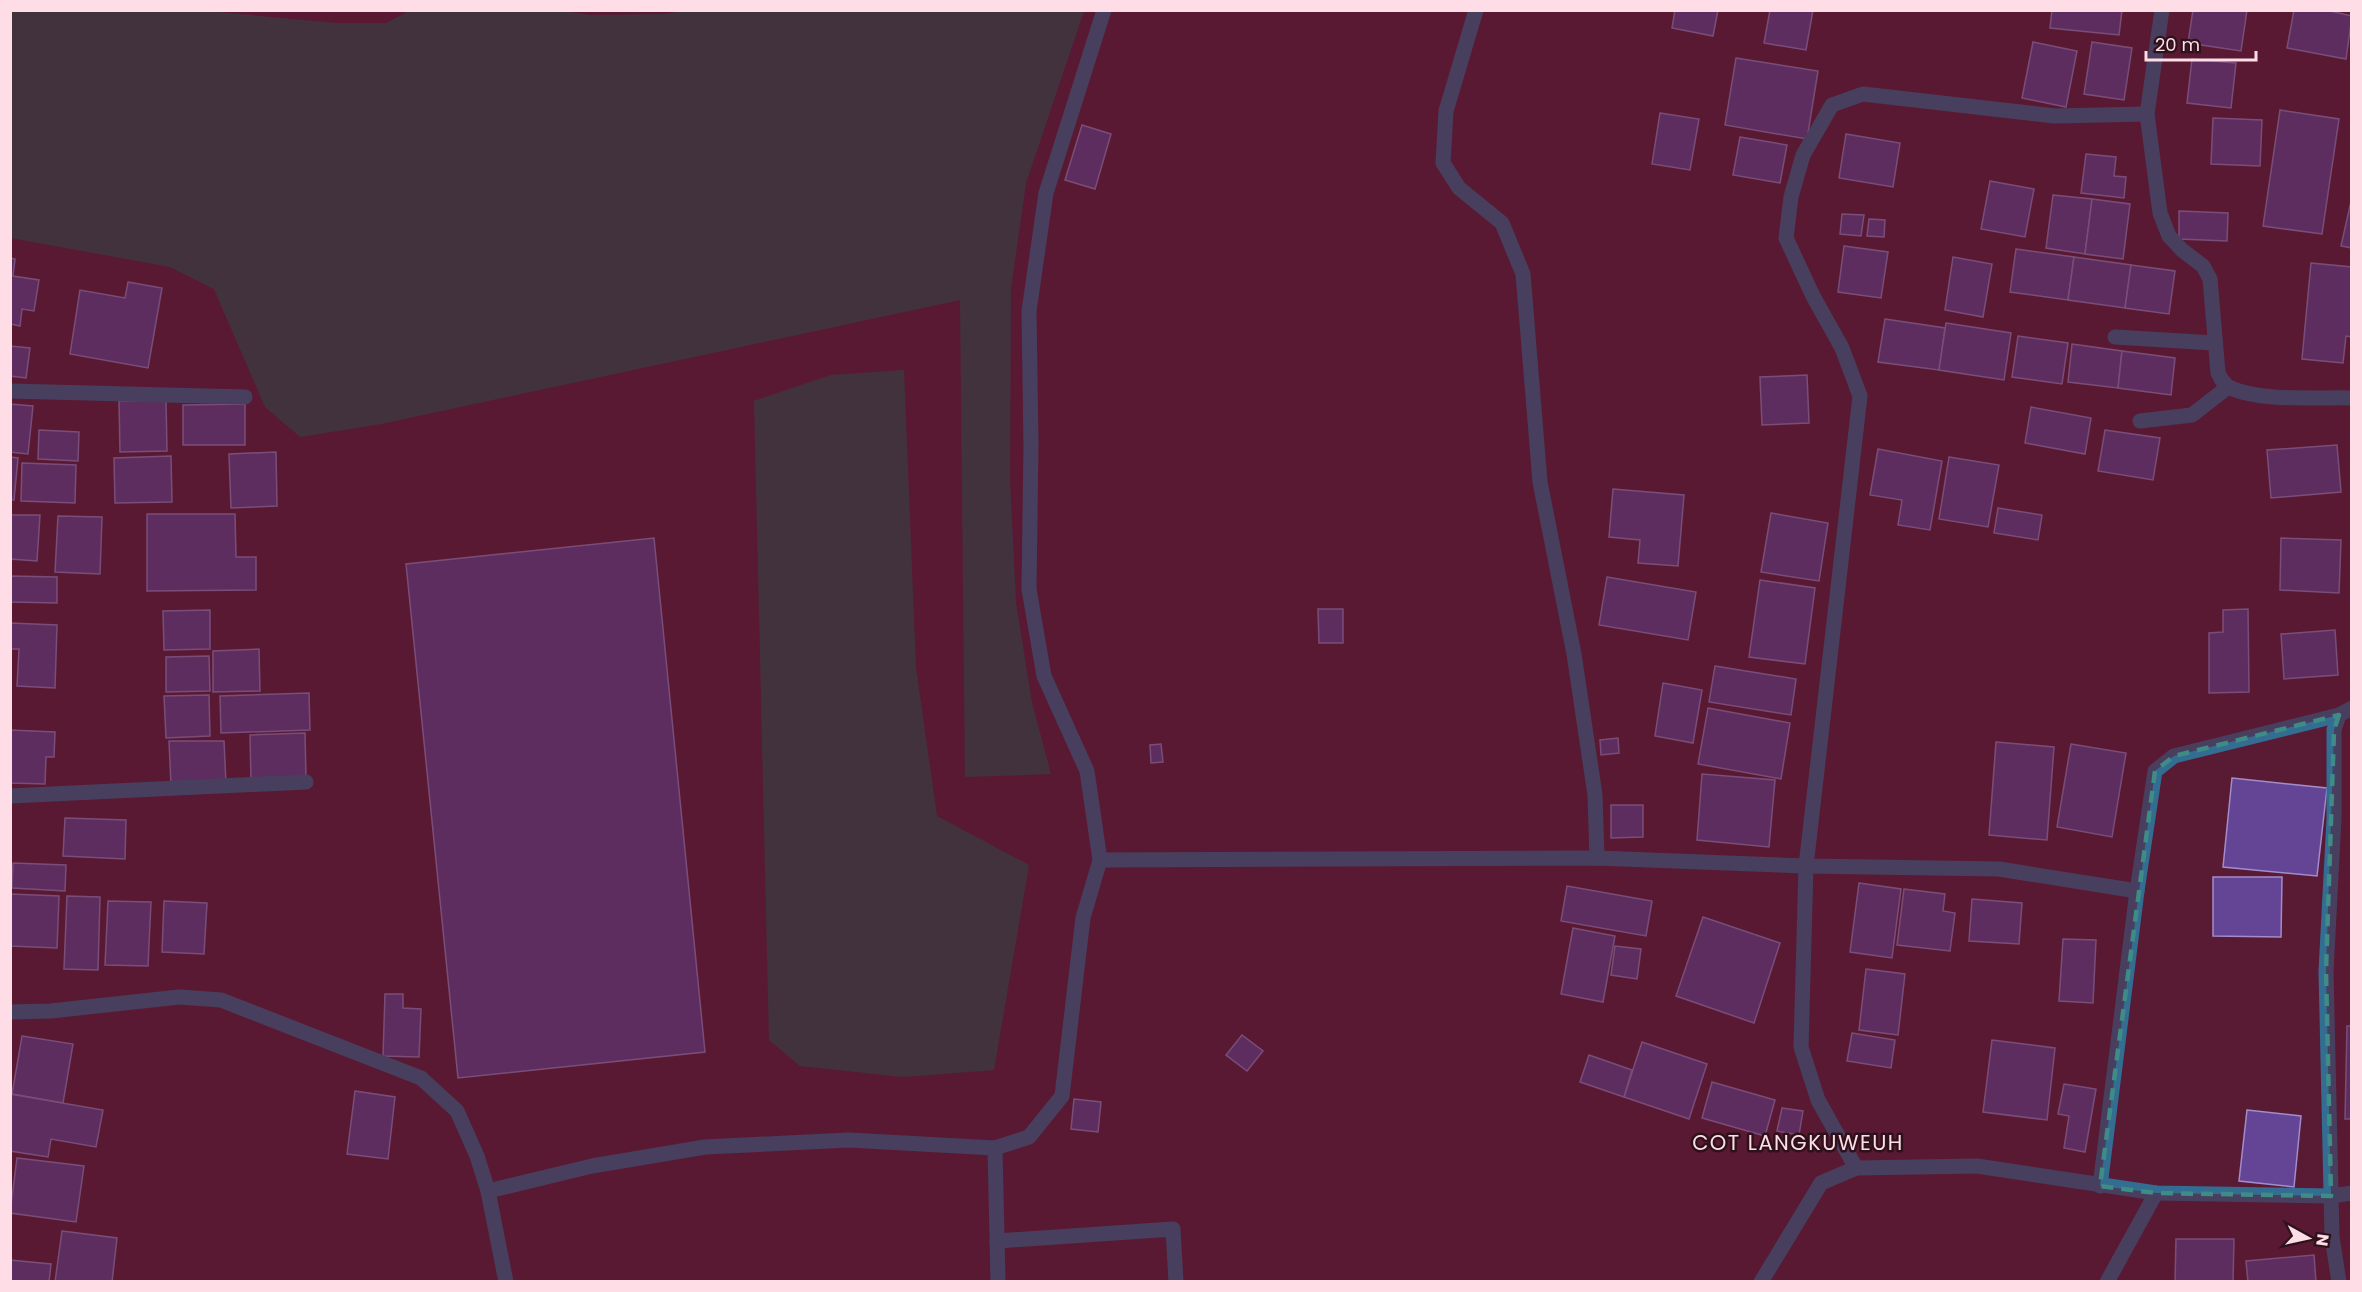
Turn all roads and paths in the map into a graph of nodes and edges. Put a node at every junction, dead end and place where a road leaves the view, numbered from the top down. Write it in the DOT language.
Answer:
graph roads {
  1 [pos="1104,10"];
  2 [pos="1476,10"];
  3 [pos="2162,10"];
  4 [pos="2146,114"];
  5 [pos="2115,337"];
  6 [pos="2214,343"];
  7 [pos="2228,387"];
  8 [pos="10,391"];
  9 [pos="245,397"];
  10 [pos="2352,398"];
  11 [pos="2140,421"];
  12 [pos="2345,712"];
  13 [pos="306,782"];
  14 [pos="10,796"];
  15 [pos="1597,858"];
  16 [pos="1100,860"];
  17 [pos="1806,866"];
  18 [pos="2137,891"];
  19 [pos="10,1012"];
  20 [pos="995,1148"];
  21 [pos="1856,1168"];
  22 [pos="2100,1186"];
  23 [pos="488,1191"];
  24 [pos="2156,1193"];
  25 [pos="2352,1193"];
  26 [pos="2331,1196"];
  27 [pos="997,1241"];
  28 [pos="506,1281"];
  29 [pos="998,1281"];
  30 [pos="1176,1281"];
  31 [pos="1761,1281"];
  32 [pos="2106,1281"];
  33 [pos="2338,1281"];
  1 -- 16 [label="street"];
  2 -- 15 [label="street"];
  3 -- 4 [label="street"];
  4 -- 6 [label="street"];
  4 -- 17 [label="street"];
  5 -- 6 [label="street"];
  6 -- 7 [label="street"];
  7 -- 10 [label="street"];
  7 -- 11 [label="street"];
  8 -- 9 [label="street"];
  12 -- 18 [label="street"];
  12 -- 26 [label="street"];
  13 -- 14 [label="street"];
  15 -- 16 [label="street"];
  15 -- 17 [label="street"];
  16 -- 20 [label="street"];
  17 -- 18 [label="street"];
  17 -- 21 [label="street"];
  18 -- 22 [label="street"];
  19 -- 23 [label="street"];
  20 -- 23 [label="street"];
  20 -- 27 [label="street"];
  21 -- 22 [label="street"];
  21 -- 31 [label="street"];
  22 -- 24 [label="street"];
  23 -- 28 [label="street"];
  24 -- 26 [label="street"];
  24 -- 32 [label="street"];
  25 -- 26 [label="street"];
  26 -- 33 [label="street"];
  27 -- 29 [label="street"];
  27 -- 30 [label="street"];
}
